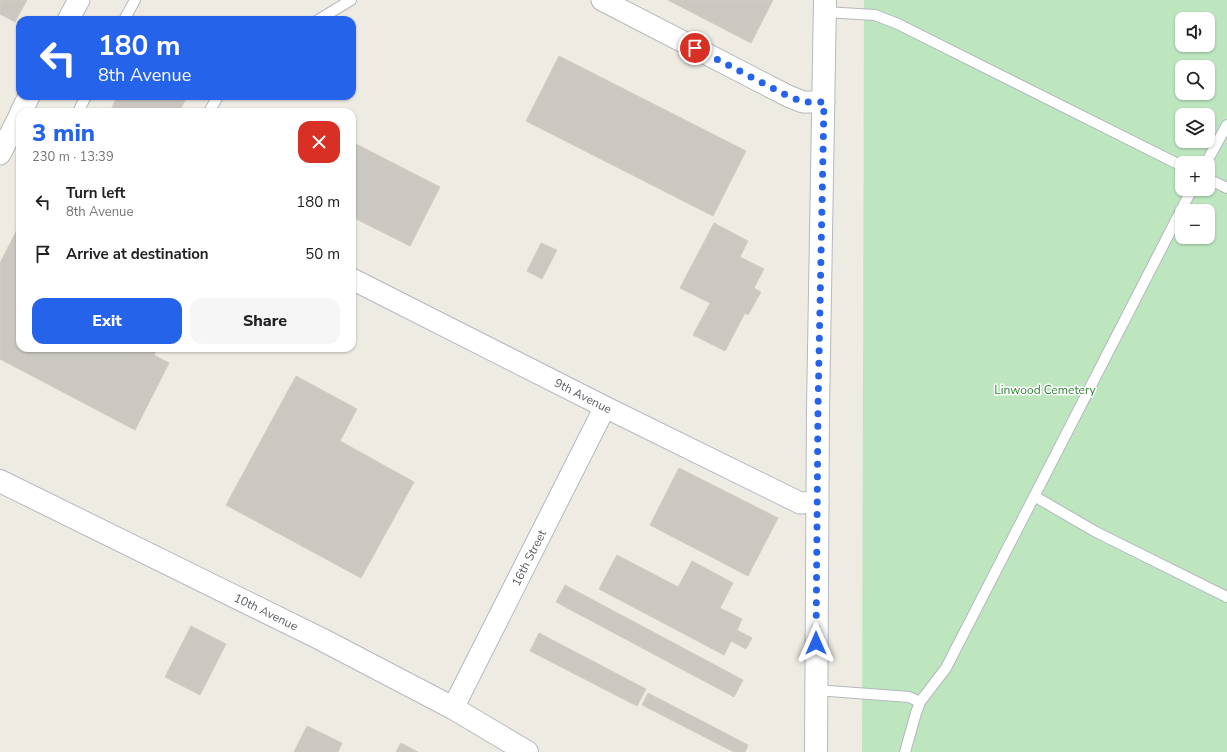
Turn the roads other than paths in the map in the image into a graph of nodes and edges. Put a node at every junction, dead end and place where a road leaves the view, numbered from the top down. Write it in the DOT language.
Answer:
graph roads {
  1 [pos="78,0"];
  2 [pos="134,0"];
  3 [pos="350,0"];
  4 [pos="602,0"];
  5 [pos="825,6"];
  6 [pos="70,16"];
  7 [pos="126,16"];
  8 [pos="324,16"];
  9 [pos="824,102"];
  10 [pos="1227,125"];
  11 [pos="16,126"];
  12 [pos="0,154"];
  13 [pos="1210,156"];
  14 [pos="1175,162"];
  15 [pos="1215,182"];
  16 [pos="1227,188"];
  17 [pos="1188,196"];
  18 [pos="356,281"];
  19 [pos="605,407"];
  20 [pos="0,480"];
  21 [pos="1034,496"];
  22 [pos="818,502"];
  23 [pos="1227,597"];
  24 [pos="816,690"];
  25 [pos="920,702"];
  26 [pos="453,708"];
  27 [pos="527,752"];
  28 [pos="816,752"];
  29 [pos="906,752"];
  1 -- 6 [label="street"];
  2 -- 7 [label="lane"];
  3 -- 8 [label="lane"];
  4 -- 9 [label="street"];
  5 -- 9 [label="street"];
  5 -- 14 [label="lane"];
  9 -- 22 [label="street"];
  10 -- 13 [label="lane"];
  11 -- 12 [label="street"];
  15 -- 16 [label="lane"];
  17 -- 21 [label="lane"];
  18 -- 19 [label="street, 9th Avenue"];
  19 -- 22 [label="street, 9th Avenue"];
  19 -- 26 [label="street, 16th Street"];
  20 -- 26 [label="street, 10th Avenue"];
  21 -- 23 [label="lane"];
  21 -- 25 [label="lane"];
  22 -- 24 [label="street"];
  24 -- 25 [label="lane"];
  24 -- 28 [label="street"];
  25 -- 29 [label="lane"];
  26 -- 27 [label="street, 10th Avenue"];
}
